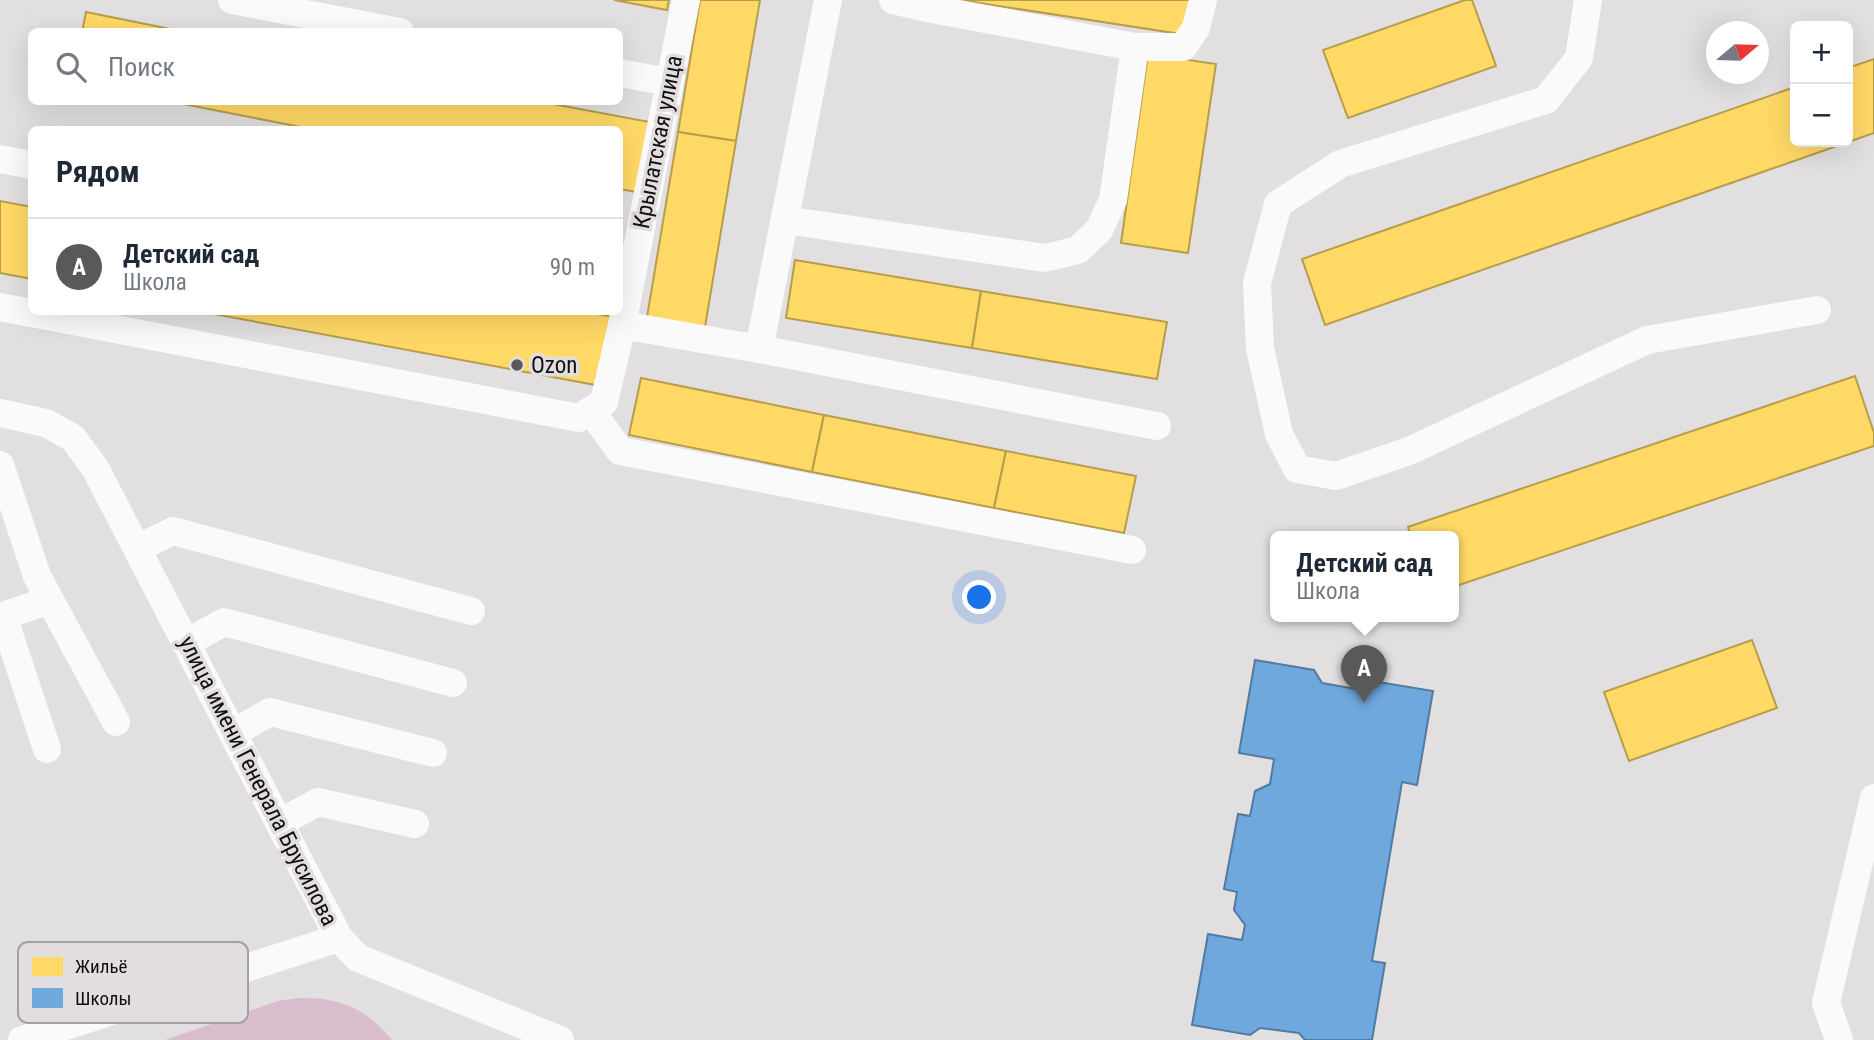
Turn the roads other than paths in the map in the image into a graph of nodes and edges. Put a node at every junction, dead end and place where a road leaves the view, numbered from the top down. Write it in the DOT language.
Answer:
graph roads {
  1 [pos="232,0"];
  2 [pos="685,0"];
  3 [pos="828,0"];
  4 [pos="893,0"];
  5 [pos="1203,0"];
  6 [pos="1588,0"];
  7 [pos="933,5"];
  8 [pos="379,28"];
  9 [pos="1135,47"];
  10 [pos="623,74"];
  11 [pos="670,82"];
  12 [pos="0,159"];
  13 [pos="28,164"];
  14 [pos="785,220"];
  15 [pos="625,276"];
  16 [pos="0,307"];
  17 [pos="623,309"];
  18 [pos="1817,310"];
  19 [pos="28,312"];
  20 [pos="42,315"];
  21 [pos="623,315"];
  22 [pos="622,325"];
  23 [pos="759,349"];
  24 [pos="591,411"];
  25 [pos="0,413"];
  26 [pos="1157,426"];
  27 [pos="0,465"];
  28 [pos="138,548"];
  29 [pos="1132,550"];
  30 [pos="50,600"];
  31 [pos="471,611"];
  32 [pos="1,617"];
  33 [pos="186,642"];
  34 [pos="453,683"];
  35 [pos="116,722"];
  36 [pos="233,733"];
  37 [pos="47,748"];
  38 [pos="433,753"];
  39 [pos="1874,798"];
  40 [pos="279,823"];
  41 [pos="415,824"];
  42 [pos="339,938"];
  43 [pos="248,967"];
  44 [pos="75,1023"];
  45 [pos="22,1040"];
  46 [pos="560,1040"];
  47 [pos="1839,1040"];
  1 -- 8 [label="street"];
  2 -- 11 [label="street, Крылатская улица"];
  3 -- 14 [label="street"];
  4 -- 7 [label="street"];
  5 -- 9 [label="street"];
  6 -- 18 [label="street"];
  7 -- 9 [label="street"];
  9 -- 14 [label="street"];
  10 -- 11 [label="street"];
  11 -- 15 [label="street, Крылатская улица"];
  12 -- 13 [label="street"];
  14 -- 23 [label="street"];
  15 -- 17 [label="street, Крылатская улица"];
  16 -- 19 [label="street"];
  20 -- 24 [label="street"];
  21 -- 22 [label="street, Крылатская улица"];
  22 -- 23 [label="street"];
  22 -- 24 [label="street, Крылатская улица"];
  23 -- 26 [label="street"];
  24 -- 29 [label="street"];
  25 -- 28 [label="street, улица имени Генерала Брусилова"];
  27 -- 30 [label="street"];
  28 -- 31 [label="street"];
  28 -- 33 [label="street, улица имени Генерала Брусилова"];
  30 -- 32 [label="street"];
  30 -- 35 [label="street"];
  32 -- 37 [label="street"];
  33 -- 34 [label="street"];
  33 -- 36 [label="street, улица имени Генерала Брусилова"];
  36 -- 38 [label="street"];
  36 -- 40 [label="street, улица имени Генерала Брусилова"];
  39 -- 47 [label="street"];
  40 -- 41 [label="street"];
  40 -- 42 [label="street, улица имени Генерала Брусилова"];
  42 -- 43 [label="street, улица имени Генерала Брусилова"];
  42 -- 46 [label="street"];
  44 -- 45 [label="street, улица имени Генерала Брусилова"];
}
